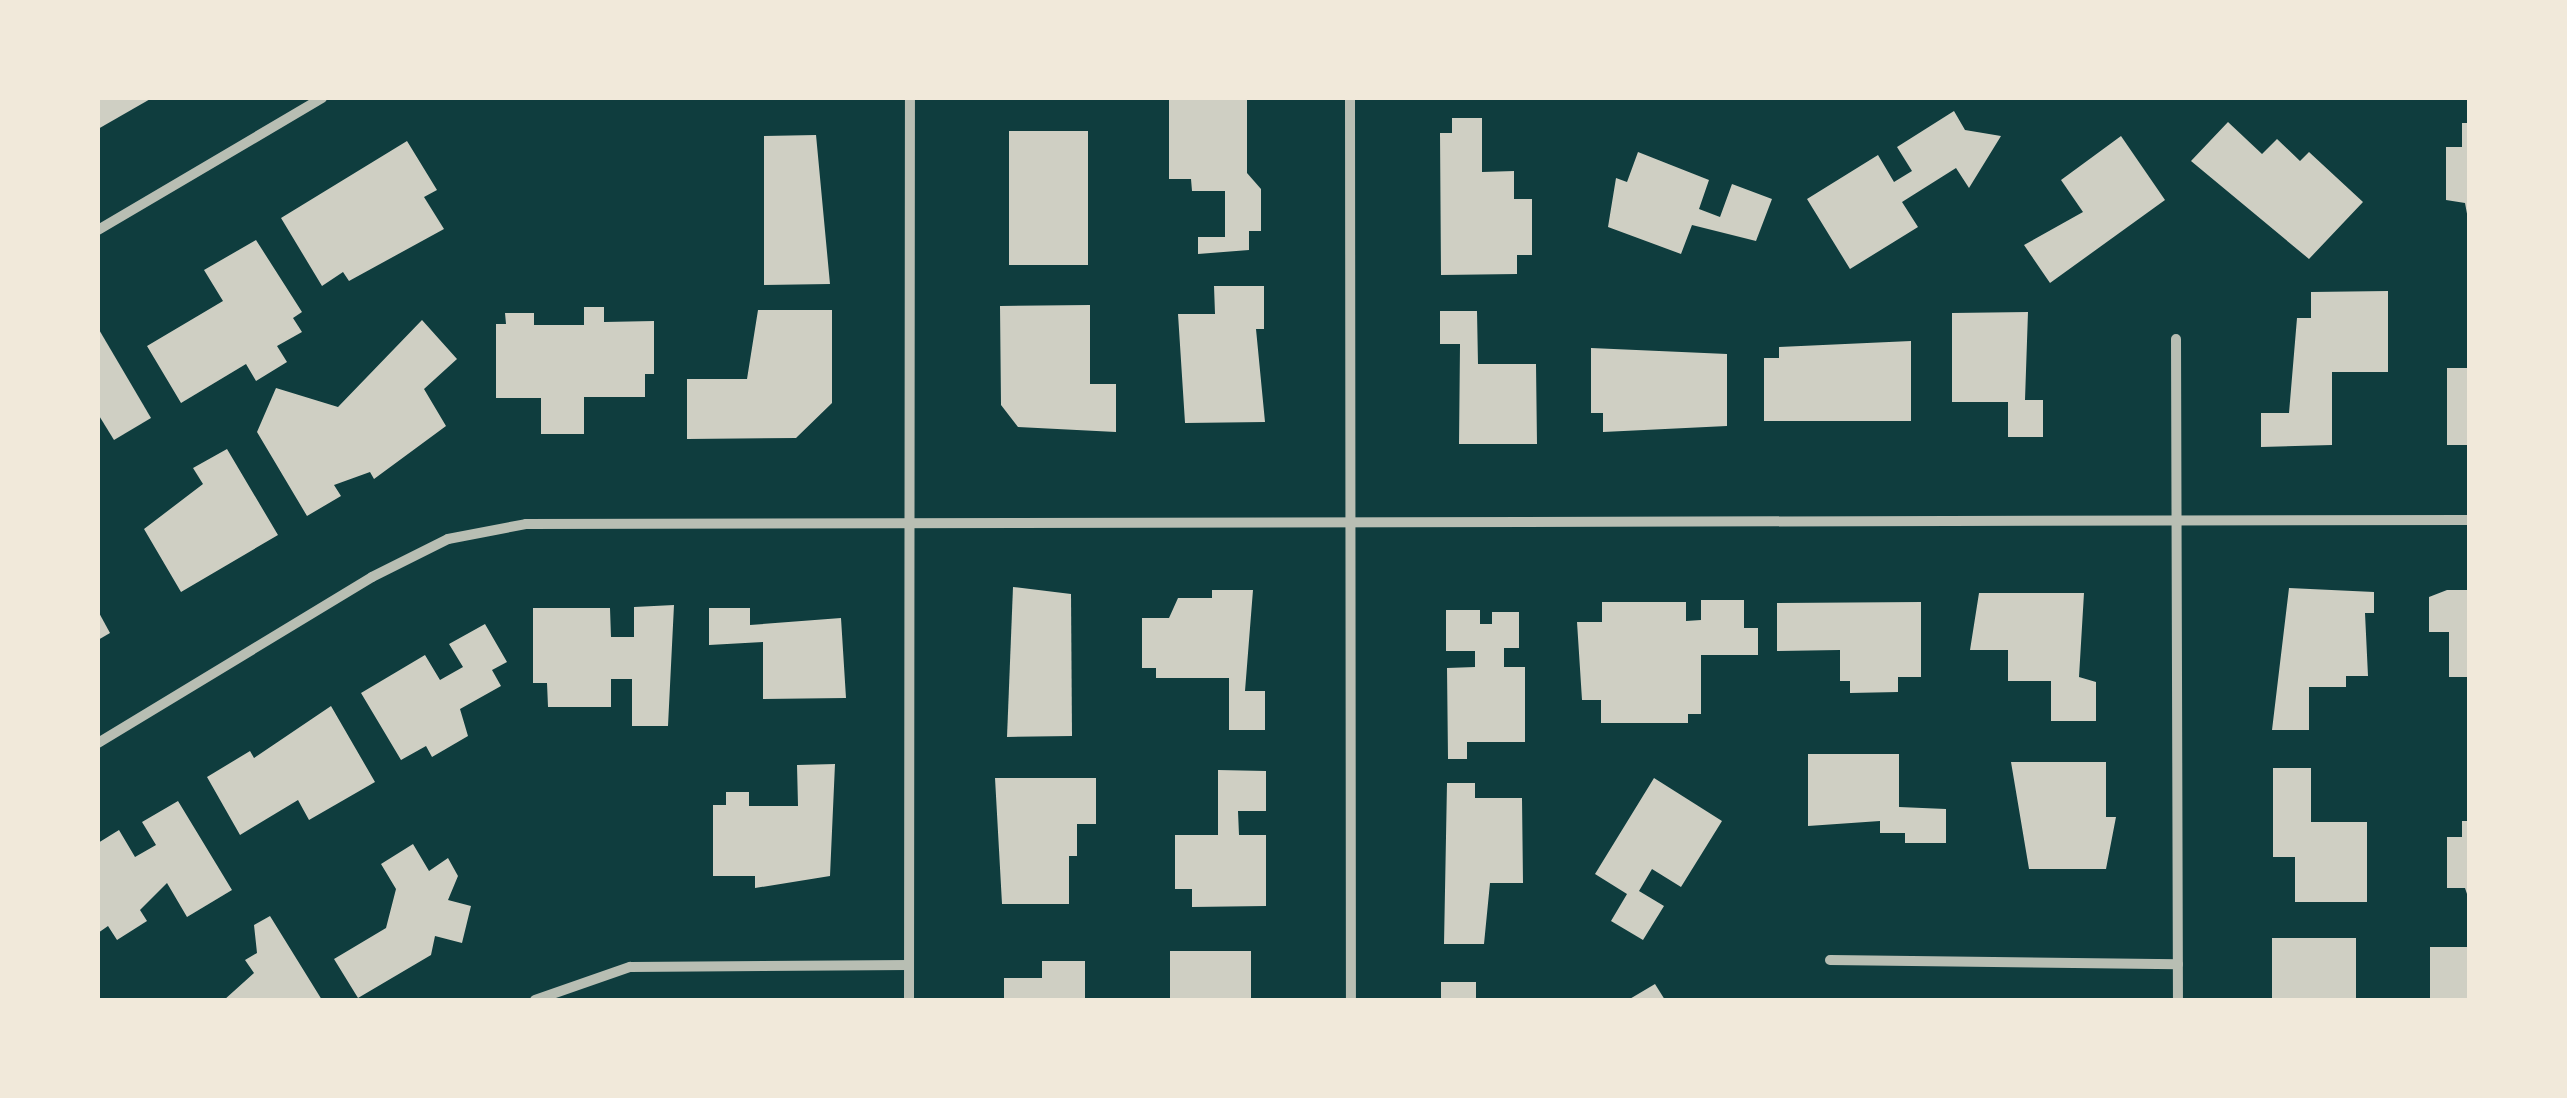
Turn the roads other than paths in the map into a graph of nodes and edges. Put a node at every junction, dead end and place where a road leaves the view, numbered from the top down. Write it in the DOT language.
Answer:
graph roads {
  1 [pos="322,98"];
  2 [pos="910,98"];
  3 [pos="1350,98"];
  4 [pos="98,230"];
  5 [pos="2176,339"];
  6 [pos="2180,520"];
  7 [pos="2470,520"];
  8 [pos="1352,525"];
  9 [pos="912,526"];
  10 [pos="98,744"];
  11 [pos="1830,960"];
  12 [pos="909,964"];
  13 [pos="2178,964"];
  14 [pos="535,1000"];
  15 [pos="909,1000"];
  16 [pos="1351,1000"];
  17 [pos="2178,1000"];
  1 -- 4 [label="street"];
  2 -- 9 [label="street"];
  3 -- 8 [label="street"];
  5 -- 6 [label="street"];
  6 -- 7 [label="street"];
  6 -- 8 [label="street"];
  6 -- 13 [label="street"];
  8 -- 9 [label="street"];
  8 -- 16 [label="street"];
  9 -- 10 [label="street"];
  9 -- 12 [label="street"];
  11 -- 13 [label="street"];
  12 -- 14 [label="street"];
  12 -- 15 [label="street"];
  13 -- 17 [label="street"];
}
